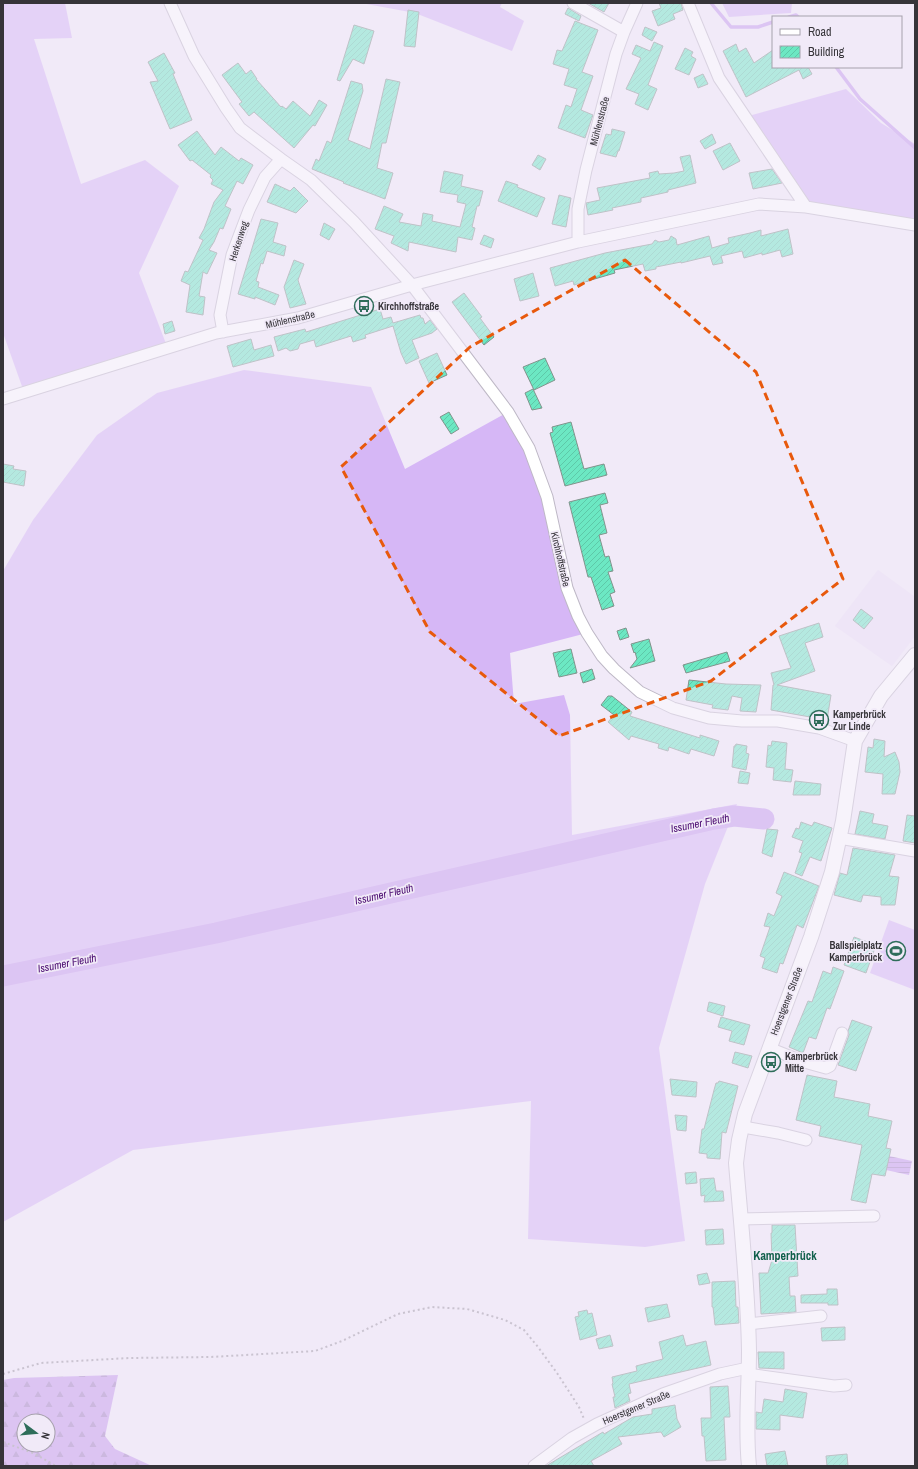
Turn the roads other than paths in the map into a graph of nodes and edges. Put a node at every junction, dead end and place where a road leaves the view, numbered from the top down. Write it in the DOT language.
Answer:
graph roads {
  1 [pos="170,3"];
  2 [pos="573,3"];
  3 [pos="637,3"];
  4 [pos="688,3"];
  5 [pos="624,32"];
  6 [pos="281,159"];
  7 [pos="806,207"];
  8 [pos="915,225"];
  9 [pos="578,242"];
  10 [pos="412,284"];
  11 [pos="223,332"];
  12 [pos="3,400"];
  13 [pos="915,654"];
  14 [pos="855,741"];
  15 [pos="839,838"];
  16 [pos="915,851"];
  17 [pos="842,1033"];
  18 [pos="769,1048"];
  19 [pos="743,1124"];
  20 [pos="806,1140"];
  21 [pos="874,1216"];
  22 [pos="740,1219"];
  23 [pos="821,1316"];
  24 [pos="748,1324"];
  25 [pos="748,1371"];
  26 [pos="846,1385"];
  27 [pos="534,1466"];
  28 [pos="749,1466"];
  1 -- 6 [label="street, Kirchhoffstraße"];
  2 -- 5 [label="street"];
  3 -- 5 [label="street, Mühlenstraße"];
  4 -- 7 [label="street"];
  5 -- 9 [label="street, Mühlenstraße"];
  6 -- 10 [label="street, Kirchhoffstraße"];
  6 -- 11 [label="street, Herkenweg"];
  7 -- 8 [label="street, Mühlenstraße"];
  7 -- 9 [label="street, Mühlenstraße"];
  9 -- 10 [label="street, Mühlenstraße"];
  10 -- 11 [label="street, Mühlenstraße"];
  10 -- 14 [label="street, Kirchhoffstraße"];
  11 -- 12 [label="street, Mühlenstraße"];
  13 -- 14 [label="main road, Hoerstgener Straße"];
  14 -- 15 [label="main road, Hoerstgener Straße"];
  15 -- 16 [label="street"];
  15 -- 18 [label="main road, Hoerstgener Straße"];
  17 -- 18 [label="street"];
  18 -- 19 [label="main road, Hoerstgener Straße"];
  19 -- 20 [label="street"];
  19 -- 22 [label="main road, Hoerstgener Straße"];
  21 -- 22 [label="street"];
  22 -- 24 [label="main road, Hoerstgener Straße"];
  23 -- 24 [label="street"];
  24 -- 25 [label="main road, Hoerstgener Straße"];
  25 -- 26 [label="street"];
  25 -- 27 [label="street, Hoerstgener Straße"];
  25 -- 28 [label="main road, Hoerstgener Straße"];
}
